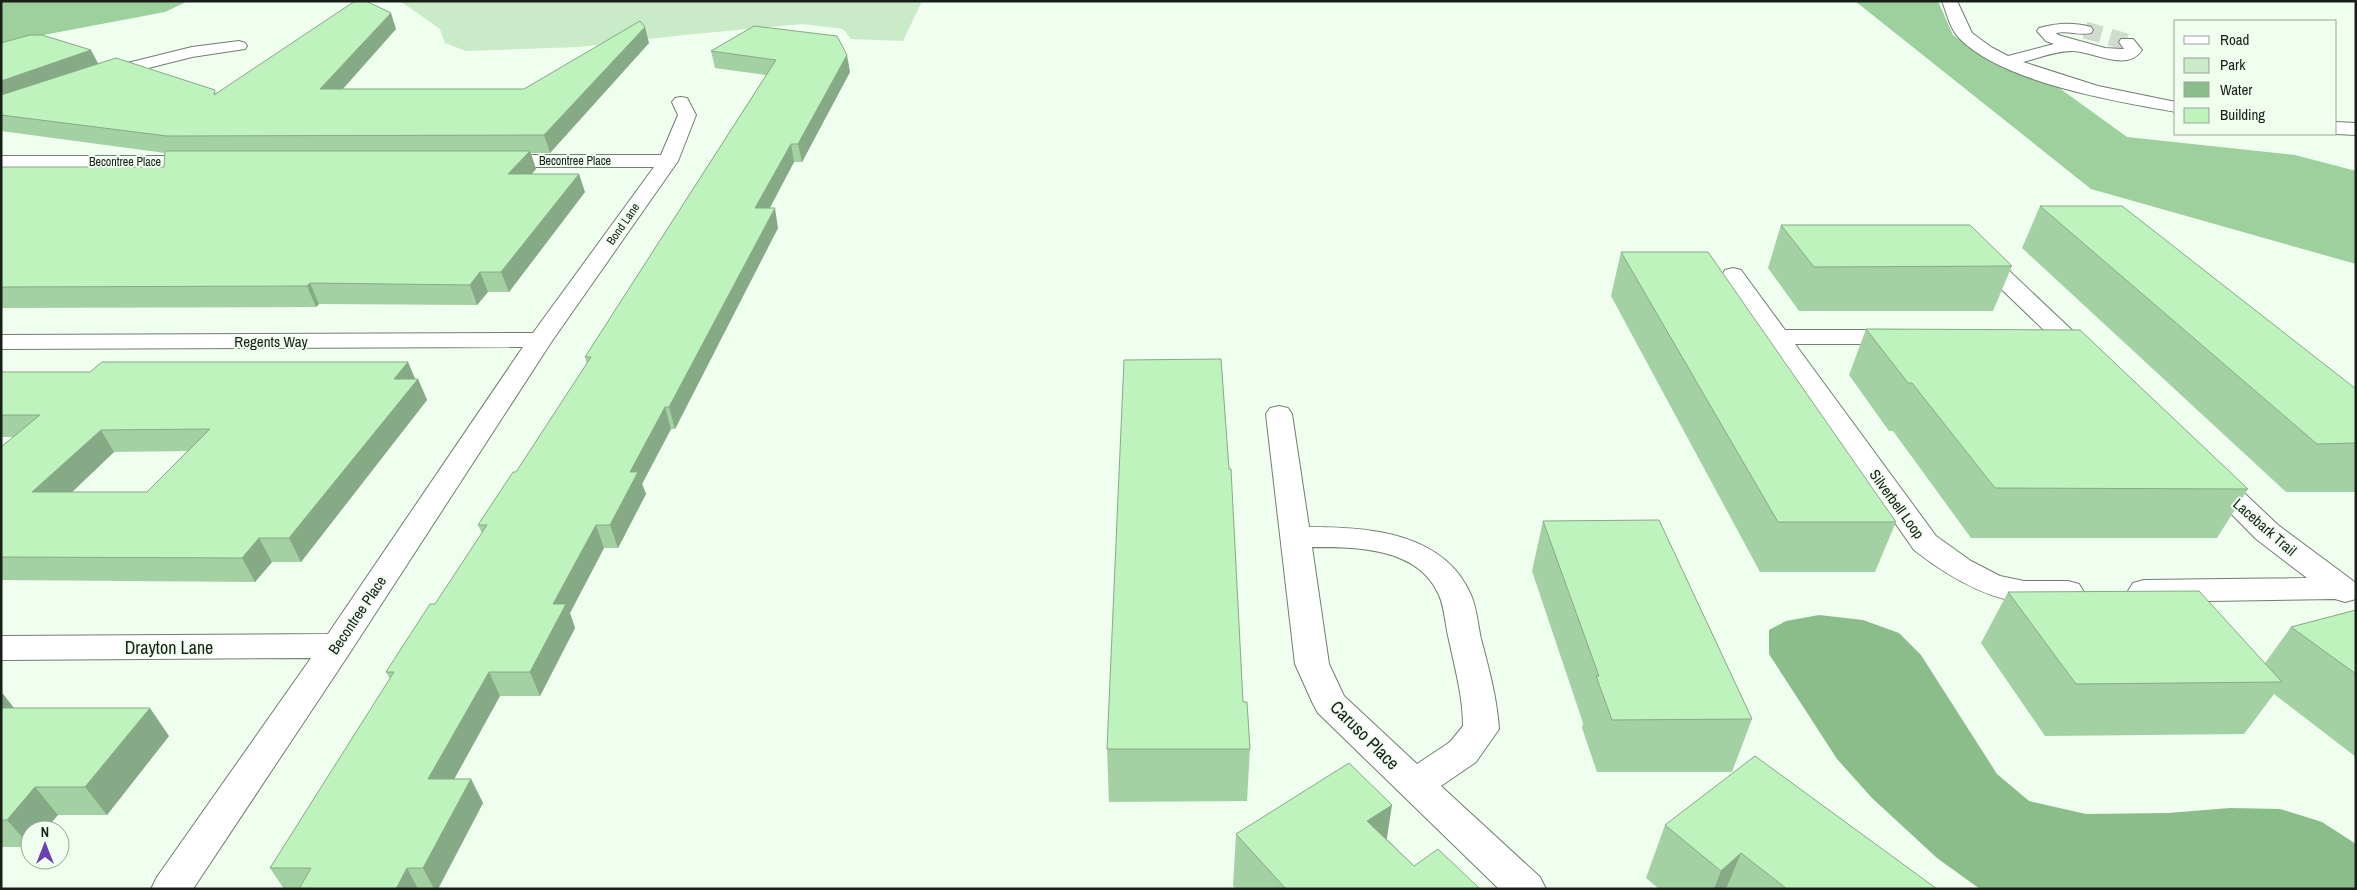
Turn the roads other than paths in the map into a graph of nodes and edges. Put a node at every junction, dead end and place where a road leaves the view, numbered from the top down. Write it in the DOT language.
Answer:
graph roads {
  1 [pos="1949,1"];
  2 [pos="2085,30"];
  3 [pos="2126,42"];
  4 [pos="239,46"];
  5 [pos="2073,46"];
  6 [pos="2008,61"];
  7 [pos="84,81"];
  8 [pos="681,102"];
  9 [pos="2174,107"];
  10 [pos="2337,128"];
  11 [pos="2356,129"];
  12 [pos="479,161"];
  13 [pos="668,161"];
  14 [pos="1,162"];
  15 [pos="220,162"];
  16 [pos="1964,240"];
  17 [pos="1733,275"];
  18 [pos="2064,336"];
  19 [pos="1778,337"];
  20 [pos="1926,337"];
  21 [pos="2034,337"];
  22 [pos="540,340"];
  23 [pos="1,342"];
  24 [pos="2099,370"];
  25 [pos="1279,414"];
  26 [pos="2190,458"];
  27 [pos="1295,537"];
  28 [pos="2348,593"];
  29 [pos="337,646"];
  30 [pos="1,648"];
  31 [pos="1415,784"];
  32 [pos="171,889"];
  33 [pos="1526,889"];
  1 -- 6 [label="street"];
  2 -- 5 [label="street"];
  3 -- 5 [label="street"];
  4 -- 7 [label="street"];
  5 -- 6 [label="street"];
  6 -- 9 [label="street"];
  8 -- 13 [label="street, Bond Lane"];
  10 -- 11 [label="street"];
  12 -- 13 [label="street, Becontree Place"];
  13 -- 22 [label="street, Bond Lane"];
  14 -- 15 [label="street, Becontree Place"];
  16 -- 18 [label="street"];
  17 -- 19 [label="street, Silverbell Loop"];
  18 -- 21 [label="street"];
  18 -- 24 [label="street"];
  19 -- 20 [label="street"];
  19 -- 28 [label="street, Silverbell Loop"];
  22 -- 23 [label="street, Regents Way"];
  22 -- 29 [label="street, Becontree Place"];
  25 -- 27 [label="street, Caruso Place"];
  26 -- 28 [label="street, Lacebark Trail"];
  27 -- 31 [label="street, Caruso Place"];
  27 -- 31 [label="street"];
  29 -- 30 [label="street, Drayton Lane"];
  29 -- 32 [label="street, Becontree Place"];
  31 -- 33 [label="street, Caruso Place"];
}
